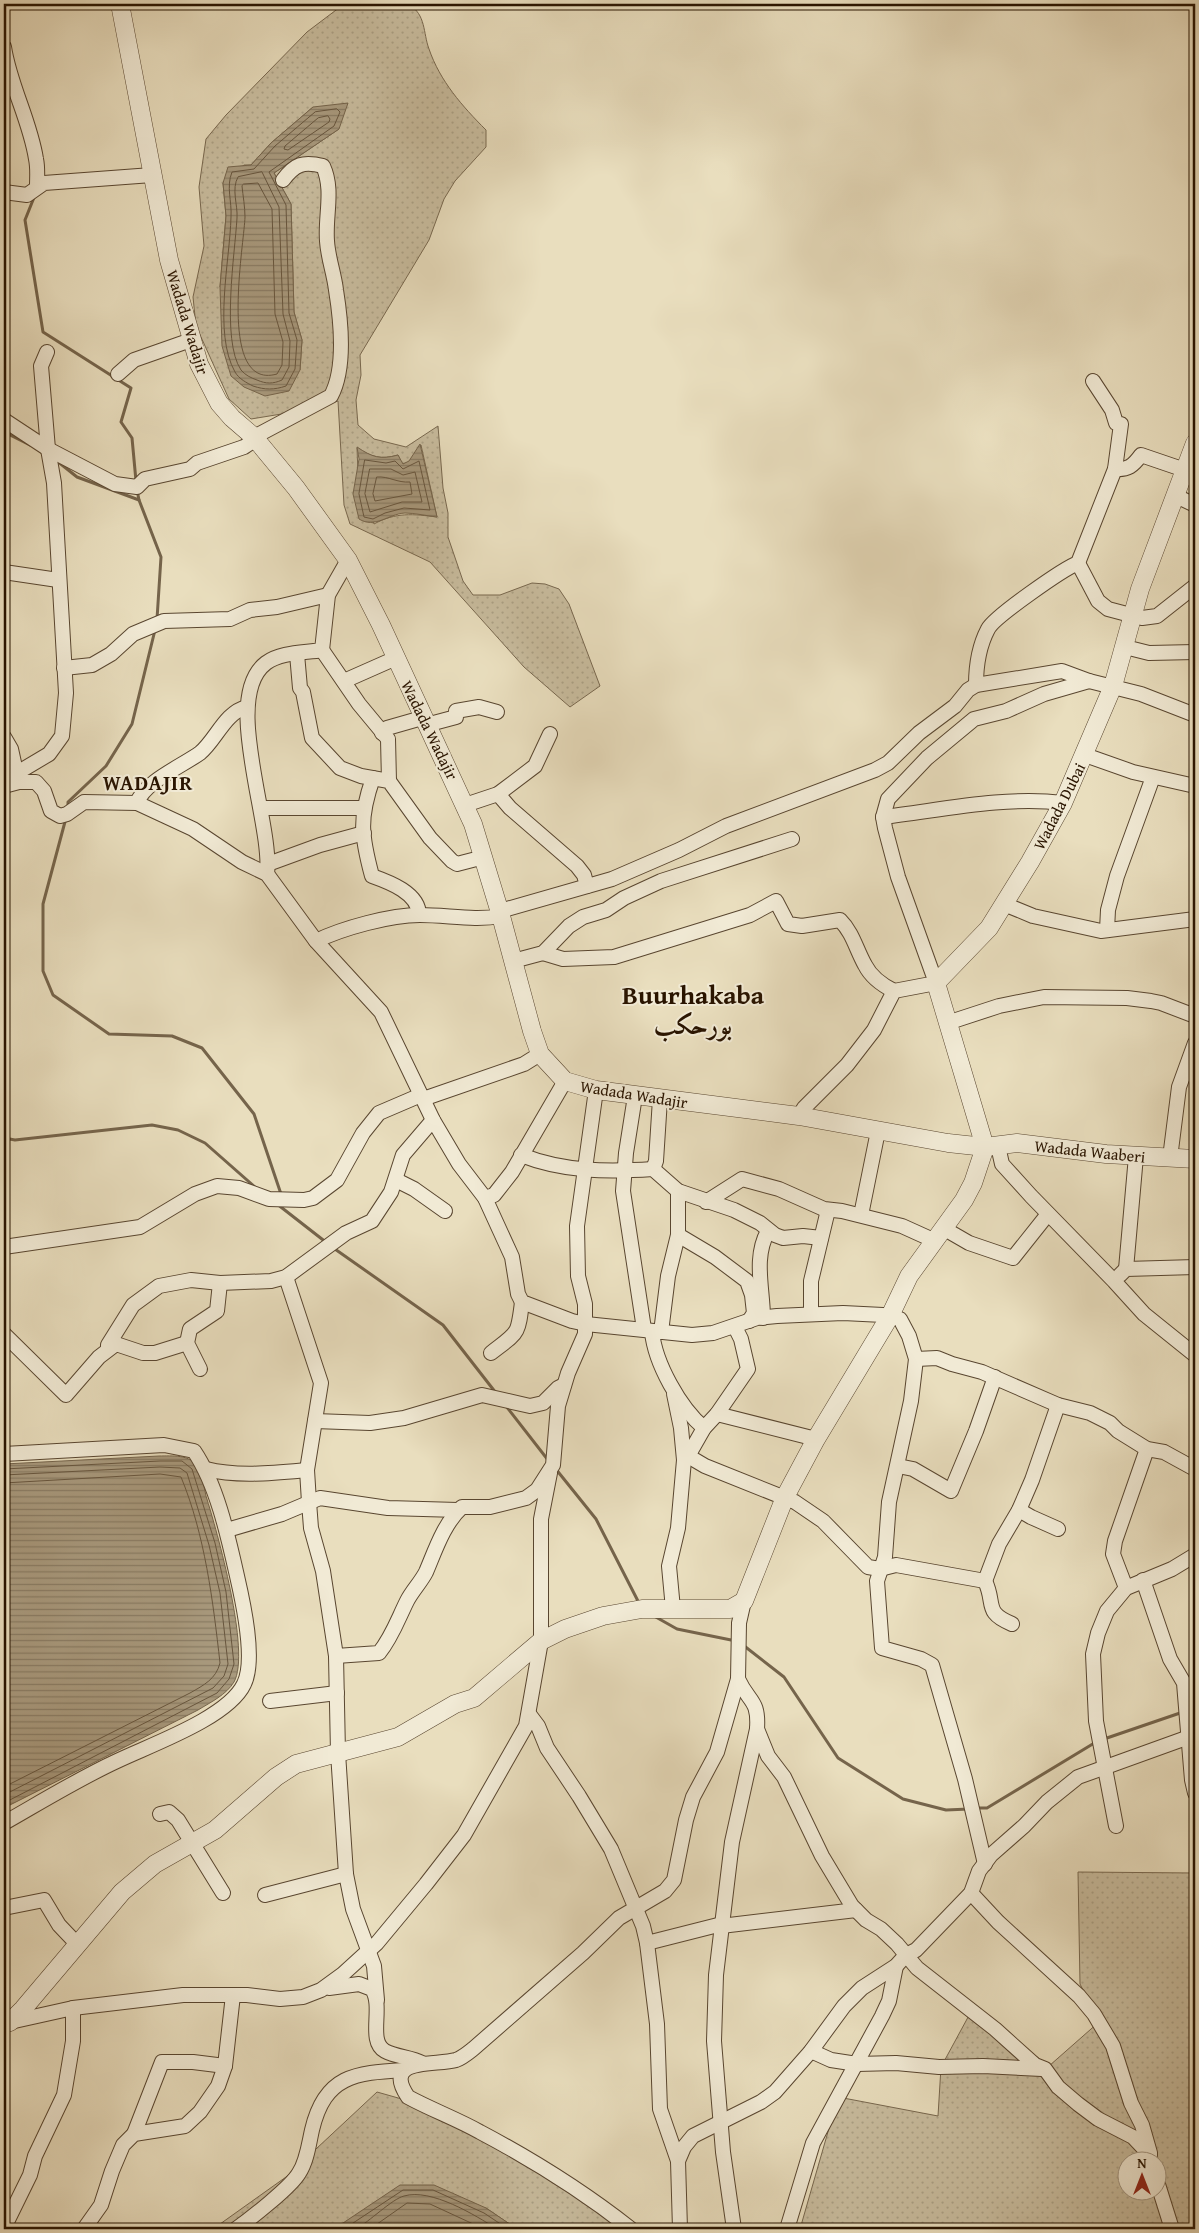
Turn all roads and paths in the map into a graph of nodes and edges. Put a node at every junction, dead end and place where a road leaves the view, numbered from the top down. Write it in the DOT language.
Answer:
graph roads {
  1 [pos="120,4"];
  2 [pos="4,47"];
  3 [pos="152,175"];
  4 [pos="283,180"];
  5 [pos="37,186"];
  6 [pos="4,192"];
  7 [pos="191,340"];
  8 [pos="46,352"];
  9 [pos="118,374"];
  10 [pos="1094,381"];
  11 [pos="4,420"];
  12 [pos="255,438"];
  13 [pos="1195,443"];
  14 [pos="48,449"];
  15 [pos="1115,469"];
  16 [pos="1185,470"];
  17 [pos="1176,496"];
  18 [pos="1195,505"];
  19 [pos="348,560"];
  20 [pos="1078,563"];
  21 [pos="4,572"];
  22 [pos="58,580"];
  23 [pos="1195,586"];
  24 [pos="328,594"];
  25 [pos="1131,616"];
  26 [pos="1125,647"];
  27 [pos="322,650"];
  28 [pos="1195,652"];
  29 [pos="297,654"];
  30 [pos="396,658"];
  31 [pos="64,668"];
  32 [pos="344,680"];
  33 [pos="1090,681"];
  34 [pos="976,685"];
  35 [pos="1113,686"];
  36 [pos="247,708"];
  37 [pos="497,712"];
  38 [pos="1195,714"];
  39 [pos="424,722"];
  40 [pos="382,733"];
  41 [pos="550,734"];
  42 [pos="4,737"];
  43 [pos="1085,755"];
  44 [pos="18,777"];
  45 [pos="1152,777"];
  46 [pos="373,778"];
  47 [pos="389,781"];
  48 [pos="4,786"];
  49 [pos="1195,786"];
  50 [pos="498,794"];
  51 [pos="1063,802"];
  52 [pos="137,803"];
  53 [pos="465,805"];
  54 [pos="261,808"];
  55 [pos="363,808"];
  56 [pos="883,817"];
  57 [pos="364,833"];
  58 [pos="792,838"];
  59 [pos="679,850"];
  60 [pos="484,856"];
  61 [pos="268,869"];
  62 [pos="687,872"];
  63 [pos="587,886"];
  64 [pos="1004,904"];
  65 [pos="500,914"];
  66 [pos="419,915"];
  67 [pos="1195,919"];
  68 [pos="1107,930"];
  69 [pos="316,941"];
  70 [pos="543,953"];
  71 [pos="513,961"];
  72 [pos="936,983"];
  73 [pos="894,991"];
  74 [pos="1195,1016"];
  75 [pos="947,1023"];
  76 [pos="1195,1044"];
  77 [pos="540,1054"];
  78 [pos="566,1081"];
  79 [pos="596,1090"];
  80 [pos="635,1096"];
  81 [pos="422,1097"];
  82 [pos="660,1099"];
  83 [pos="799,1116"];
  84 [pos="433,1120"];
  85 [pos="878,1131"];
  86 [pos="991,1146"];
  87 [pos="521,1156"];
  88 [pos="1136,1156"];
  89 [pos="1170,1158"];
  90 [pos="1195,1159"];
  91 [pos="585,1169"];
  92 [pos="653,1169"];
  93 [pos="624,1171"];
  94 [pos="396,1180"];
  95 [pos="678,1191"];
  96 [pos="485,1198"];
  97 [pos="706,1202"];
  98 [pos="828,1210"];
  99 [pos="445,1211"];
  100 [pos="1048,1214"];
  101 [pos="860,1215"];
  102 [pos="768,1232"];
  103 [pos="938,1234"];
  104 [pos="678,1235"];
  105 [pos="821,1238"];
  106 [pos="4,1247"];
  107 [pos="1195,1266"];
  108 [pos="1126,1269"];
  109 [pos="286,1276"];
  110 [pos="1114,1281"];
  111 [pos="220,1283"];
  112 [pos="522,1302"];
  113 [pos="811,1314"];
  114 [pos="890,1316"];
  115 [pos="763,1318"];
  116 [pos="749,1321"];
  117 [pos="586,1324"];
  118 [pos="735,1327"];
  119 [pos="652,1331"];
  120 [pos="4,1334"];
  121 [pos="187,1343"];
  122 [pos="108,1348"];
  123 [pos="491,1354"];
  124 [pos="1195,1355"];
  125 [pos="916,1359"];
  126 [pos="200,1369"];
  127 [pos="995,1377"];
  128 [pos="565,1385"];
  129 [pos="673,1386"];
  130 [pos="1058,1405"];
  131 [pos="717,1414"];
  132 [pos="315,1420"];
  133 [pos="704,1428"];
  134 [pos="816,1439"];
  135 [pos="1147,1448"];
  136 [pos="4,1454"];
  137 [pos="686,1458"];
  138 [pos="898,1466"];
  139 [pos="206,1469"];
  140 [pos="1195,1469"];
  141 [pos="307,1470"];
  142 [pos="550,1473"];
  143 [pos="785,1497"];
  144 [pos="309,1502"];
  145 [pos="458,1510"];
  146 [pos="1019,1510"];
  147 [pos="1058,1529"];
  148 [pos="227,1530"];
  149 [pos="1195,1555"];
  150 [pos="880,1569"];
  151 [pos="1143,1580"];
  152 [pos="985,1581"];
  153 [pos="1126,1588"];
  154 [pos="744,1601"];
  155 [pos="673,1609"];
  156 [pos="1012,1624"];
  157 [pos="541,1641"];
  158 [pos="336,1656"];
  159 [pos="738,1679"];
  160 [pos="337,1692"];
  161 [pos="270,1701"];
  162 [pos="529,1714"];
  163 [pos="757,1729"];
  164 [pos="1189,1737"];
  165 [pos="338,1753"];
  166 [pos="1106,1767"];
  167 [pos="1195,1793"];
  168 [pos="160,1814"];
  169 [pos="4,1823"];
  170 [pos="1116,1826"];
  171 [pos="192,1842"];
  172 [pos="985,1864"];
  173 [pos="346,1874"];
  174 [pos="223,1893"];
  175 [pos="971,1893"];
  176 [pos="265,1895"];
  177 [pos="4,1908"];
  178 [pos="636,1908"];
  179 [pos="856,1910"];
  180 [pos="722,1925"];
  181 [pos="647,1943"];
  182 [pos="78,1945"];
  183 [pos="368,1951"];
  184 [pos="906,1955"];
  185 [pos="896,1966"];
  186 [pos="321,1990"];
  187 [pos="233,1995"];
  188 [pos="377,2000"];
  189 [pos="73,2008"];
  190 [pos="7,2023"];
  191 [pos="811,2051"];
  192 [pos="423,2063"];
  193 [pos="857,2064"];
  194 [pos="225,2066"];
  195 [pos="1045,2069"];
  196 [pos="404,2070"];
  197 [pos="721,2121"];
  198 [pos="134,2134"];
  199 [pos="1144,2150"];
  200 [pos="1149,2150"];
  201 [pos="678,2161"];
  202 [pos="1163,2200"];
  203 [pos="4,2228"];
  204 [pos="84,2229"];
  205 [pos="236,2229"];
  206 [pos="631,2229"];
  207 [pos="680,2229"];
  208 [pos="734,2229"];
  209 [pos="787,2229"];
  210 [pos="1172,2229"];
  1 -- 3 [label="street, Wadada Wadajir"];
  2 -- 5 [label="street"];
  3 -- 5 [label="street"];
  3 -- 7 [label="street, Wadada Wadajir"];
  4 -- 12 [label="street"];
  5 -- 6 [label="street"];
  7 -- 9 [label="street"];
  7 -- 12 [label="street, Wadada Wadajir"];
  8 -- 14 [label="street"];
  10 -- 15 [label="street"];
  11 -- 14 [label="street"];
  12 -- 14 [label="street"];
  12 -- 19 [label="street, Wadada Wadajir"];
  13 -- 16 [label="street, Wadada Dubai"];
  14 -- 22 [label="street"];
  15 -- 16 [label="street"];
  15 -- 20 [label="street"];
  16 -- 17 [label="street, Wadada Dubai"];
  17 -- 18 [label="street"];
  17 -- 25 [label="street, Wadada Dubai"];
  19 -- 24 [label="street"];
  19 -- 30 [label="street, Wadada Wadajir"];
  20 -- 25 [label="street"];
  20 -- 34 [label="street"];
  21 -- 22 [label="street"];
  22 -- 31 [label="street"];
  23 -- 25 [label="street"];
  24 -- 27 [label="street"];
  24 -- 31 [label="street"];
  25 -- 26 [label="street, Wadada Dubai"];
  26 -- 28 [label="street"];
  26 -- 35 [label="street, Wadada Dubai"];
  27 -- 29 [label="street"];
  27 -- 32 [label="street"];
  29 -- 36 [label="street"];
  29 -- 46 [label="street"];
  30 -- 32 [label="street"];
  30 -- 39 [label="street, Wadada Wadajir"];
  31 -- 44 [label="street"];
  32 -- 40 [label="street"];
  33 -- 34 [label="street"];
  33 -- 35 [label="street"];
  33 -- 56 [label="street"];
  34 -- 59 [label="street"];
  35 -- 38 [label="street"];
  35 -- 43 [label="street, Wadada Dubai"];
  36 -- 52 [label="street"];
  36 -- 54 [label="street"];
  37 -- 39 [label="street"];
  39 -- 40 [label="street"];
  39 -- 53 [label="street, Wadada Wadajir"];
  40 -- 47 [label="street"];
  41 -- 50 [label="street"];
  42 -- 44 [label="street"];
  43 -- 45 [label="street"];
  43 -- 51 [label="street, Wadada Dubai"];
  44 -- 48 [label="street"];
  44 -- 52 [label="street"];
  45 -- 49 [label="street"];
  45 -- 68 [label="street"];
  46 -- 47 [label="street"];
  46 -- 55 [label="street"];
  47 -- 60 [label="street"];
  50 -- 53 [label="street"];
  50 -- 63 [label="street"];
  51 -- 56 [label="street"];
  51 -- 64 [label="street, Wadada Dubai"];
  52 -- 61 [label="street"];
  53 -- 60 [label="street, Wadada Wadajir"];
  54 -- 55 [label="street"];
  54 -- 61 [label="street"];
  55 -- 57 [label="street"];
  56 -- 72 [label="street"];
  57 -- 61 [label="street"];
  57 -- 66 [label="street"];
  58 -- 62 [label="street"];
  59 -- 62 [label="street"];
  59 -- 63 [label="street"];
  60 -- 65 [label="street, Wadada Wadajir"];
  61 -- 69 [label="street"];
  62 -- 70 [label="street"];
  63 -- 65 [label="street"];
  64 -- 68 [label="street"];
  64 -- 72 [label="street, Wadada Dubai"];
  65 -- 66 [label="street"];
  65 -- 71 [label="street, Wadada Wadajir"];
  66 -- 69 [label="street"];
  67 -- 68 [label="street"];
  69 -- 81 [label="street"];
  70 -- 71 [label="street"];
  70 -- 73 [label="street"];
  71 -- 77 [label="street, Wadada Wadajir"];
  72 -- 73 [label="street"];
  72 -- 75 [label="street"];
  73 -- 83 [label="street"];
  74 -- 75 [label="street"];
  75 -- 86 [label="street"];
  76 -- 89 [label="street"];
  77 -- 78 [label="street, Wadada Wadajir"];
  77 -- 81 [label="street"];
  78 -- 79 [label="street, Wadada Wadajir"];
  78 -- 87 [label="street"];
  79 -- 80 [label="street, Wadada Wadajir"];
  79 -- 91 [label="street"];
  80 -- 82 [label="street, Wadada Wadajir"];
  80 -- 93 [label="street"];
  81 -- 84 [label="street"];
  81 -- 106 [label="street"];
  82 -- 83 [label="street, Wadada Wadajir"];
  82 -- 92 [label="street"];
  83 -- 85 [label="street, Wadada Wadajir"];
  84 -- 94 [label="street"];
  84 -- 96 [label="street"];
  85 -- 86 [label="street, Wadada Wadajir"];
  85 -- 101 [label="street"];
  86 -- 88 [label="street, Wadada Waaberi"];
  86 -- 100 [label="street"];
  86 -- 103 [label="street"];
  87 -- 91 [label="street"];
  87 -- 96 [label="street"];
  88 -- 89 [label="street, Wadada Waaberi"];
  88 -- 108 [label="street"];
  89 -- 90 [label="street, Wadada Waaberi"];
  91 -- 93 [label="street"];
  91 -- 117 [label="street"];
  92 -- 93 [label="street"];
  92 -- 95 [label="street"];
  93 -- 119 [label="street"];
  94 -- 99 [label="street"];
  94 -- 109 [label="street"];
  95 -- 97 [label="street"];
  95 -- 104 [label="street"];
  96 -- 112 [label="street"];
  97 -- 98 [label="street"];
  97 -- 102 [label="street"];
  98 -- 101 [label="street"];
  98 -- 105 [label="street"];
  100 -- 103 [label="street"];
  100 -- 110 [label="street"];
  101 -- 103 [label="street"];
  102 -- 105 [label="street"];
  102 -- 115 [label="street"];
  103 -- 114 [label="street"];
  104 -- 116 [label="street"];
  104 -- 119 [label="street"];
  105 -- 113 [label="street"];
  107 -- 108 [label="street"];
  108 -- 110 [label="street"];
  109 -- 111 [label="street"];
  109 -- 132 [label="street"];
  110 -- 124 [label="street"];
  111 -- 121 [label="street"];
  111 -- 122 [label="street"];
  112 -- 117 [label="street"];
  112 -- 123 [label="street"];
  113 -- 114 [label="street"];
  113 -- 115 [label="street"];
  114 -- 125 [label="street"];
  114 -- 134 [label="street"];
  115 -- 116 [label="street"];
  116 -- 118 [label="street"];
  117 -- 119 [label="street"];
  117 -- 128 [label="street"];
  118 -- 119 [label="street"];
  118 -- 131 [label="street"];
  119 -- 129 [label="street"];
  120 -- 122 [label="street"];
  121 -- 122 [label="street"];
  121 -- 126 [label="street"];
  125 -- 127 [label="street"];
  125 -- 138 [label="street"];
  127 -- 130 [label="street"];
  127 -- 138 [label="street"];
  128 -- 132 [label="street"];
  128 -- 142 [label="street"];
  129 -- 133 [label="street"];
  129 -- 137 [label="street"];
  130 -- 135 [label="street"];
  130 -- 146 [label="street"];
  131 -- 133 [label="street"];
  131 -- 134 [label="street"];
  132 -- 141 [label="street"];
  133 -- 137 [label="street"];
  134 -- 143 [label="street"];
  135 -- 140 [label="street"];
  135 -- 153 [label="street"];
  136 -- 139 [label="street"];
  137 -- 143 [label="street"];
  137 -- 155 [label="street"];
  138 -- 150 [label="street"];
  139 -- 141 [label="street"];
  139 -- 148 [label="street"];
  141 -- 144 [label="street"];
  142 -- 145 [label="street"];
  142 -- 157 [label="street"];
  143 -- 150 [label="street"];
  143 -- 154 [label="street"];
  144 -- 145 [label="street"];
  144 -- 148 [label="street"];
  144 -- 158 [label="street"];
  145 -- 158 [label="street"];
  146 -- 147 [label="street"];
  146 -- 152 [label="street"];
  148 -- 169 [label="street"];
  149 -- 151 [label="street"];
  150 -- 152 [label="street"];
  150 -- 172 [label="street"];
  151 -- 153 [label="street"];
  151 -- 164 [label="street"];
  152 -- 156 [label="street"];
  153 -- 166 [label="street"];
  154 -- 155 [label="street"];
  154 -- 159 [label="street"];
  155 -- 157 [label="street"];
  157 -- 162 [label="street"];
  157 -- 165 [label="street"];
  158 -- 160 [label="street"];
  159 -- 163 [label="street"];
  159 -- 178 [label="street"];
  160 -- 161 [label="street"];
  160 -- 165 [label="street"];
  162 -- 178 [label="street"];
  162 -- 183 [label="street"];
  163 -- 179 [label="street"];
  163 -- 180 [label="street"];
  164 -- 166 [label="street"];
  164 -- 167 [label="street"];
  165 -- 171 [label="street"];
  165 -- 173 [label="street"];
  166 -- 170 [label="street"];
  166 -- 172 [label="street"];
  168 -- 171 [label="street"];
  171 -- 174 [label="street"];
  171 -- 182 [label="street"];
  172 -- 175 [label="street"];
  173 -- 176 [label="street"];
  173 -- 183 [label="street"];
  175 -- 184 [label="street"];
  175 -- 200 [label="street"];
  177 -- 182 [label="street"];
  178 -- 181 [label="street"];
  178 -- 192 [label="street"];
  179 -- 180 [label="street"];
  179 -- 184 [label="street"];
  180 -- 181 [label="street"];
  180 -- 197 [label="street"];
  181 -- 201 [label="street"];
  182 -- 190 [label="street"];
  183 -- 186 [label="street"];
  183 -- 188 [label="street"];
  184 -- 185 [label="street"];
  184 -- 195 [label="street"];
  185 -- 191 [label="street"];
  185 -- 193 [label="street"];
  186 -- 187 [label="street"];
  186 -- 188 [label="street"];
  187 -- 189 [label="street"];
  187 -- 194 [label="street"];
  188 -- 192 [label="street"];
  189 -- 190 [label="street"];
  189 -- 203 [label="street"];
  191 -- 193 [label="street"];
  191 -- 197 [label="street"];
  192 -- 196 [label="street"];
  193 -- 195 [label="street"];
  193 -- 209 [label="street"];
  194 -- 198 [label="street"];
  194 -- 198 [label="street"];
  195 -- 199 [label="street"];
  196 -- 205 [label="street"];
  196 -- 206 [label="street"];
  197 -- 201 [label="street"];
  197 -- 208 [label="street"];
  198 -- 204 [label="street"];
  201 -- 207 [label="street"];
  202 -- 210 [label="street"];
}
